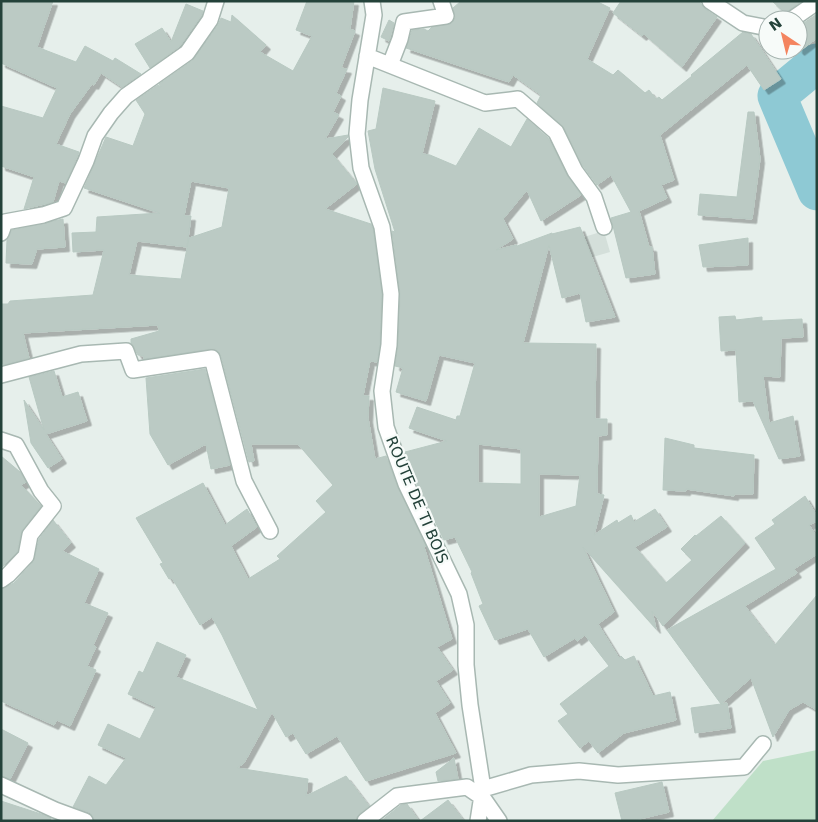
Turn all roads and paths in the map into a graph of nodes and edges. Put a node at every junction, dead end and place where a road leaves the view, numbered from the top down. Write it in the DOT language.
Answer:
graph roads {
  1 [pos="216,1"];
  2 [pos="372,1"];
  3 [pos="441,1"];
  4 [pos="710,1"];
  5 [pos="817,2"];
  6 [pos="806,10"];
  7 [pos="758,26"];
  8 [pos="367,56"];
  9 [pos="390,65"];
  10 [pos="604,227"];
  11 [pos="1,233"];
  12 [pos="1,376"];
  13 [pos="1,440"];
  14 [pos="270,531"];
  15 [pos="1,580"];
  16 [pos="763,744"];
  17 [pos="1,785"];
  18 [pos="483,793"];
  19 [pos="85,821"];
  20 [pos="365,821"];
  21 [pos="478,821"];
  22 [pos="499,821"];
  1 -- 11 [label="street"];
  2 -- 8 [label="street, ROUTE DE TI BOIS"];
  3 -- 9 [label="street"];
  4 -- 7 [label="street"];
  5 -- 6 [label="street"];
  8 -- 9 [label="street"];
  8 -- 18 [label="street, ROUTE DE TI BOIS"];
  9 -- 10 [label="street"];
  12 -- 14 [label="street"];
  13 -- 15 [label="street"];
  16 -- 18 [label="street"];
  17 -- 19 [label="street"];
  18 -- 20 [label="street"];
  18 -- 21 [label="street, ROUTE DE TI BOIS"];
  18 -- 22 [label="street"];
}
